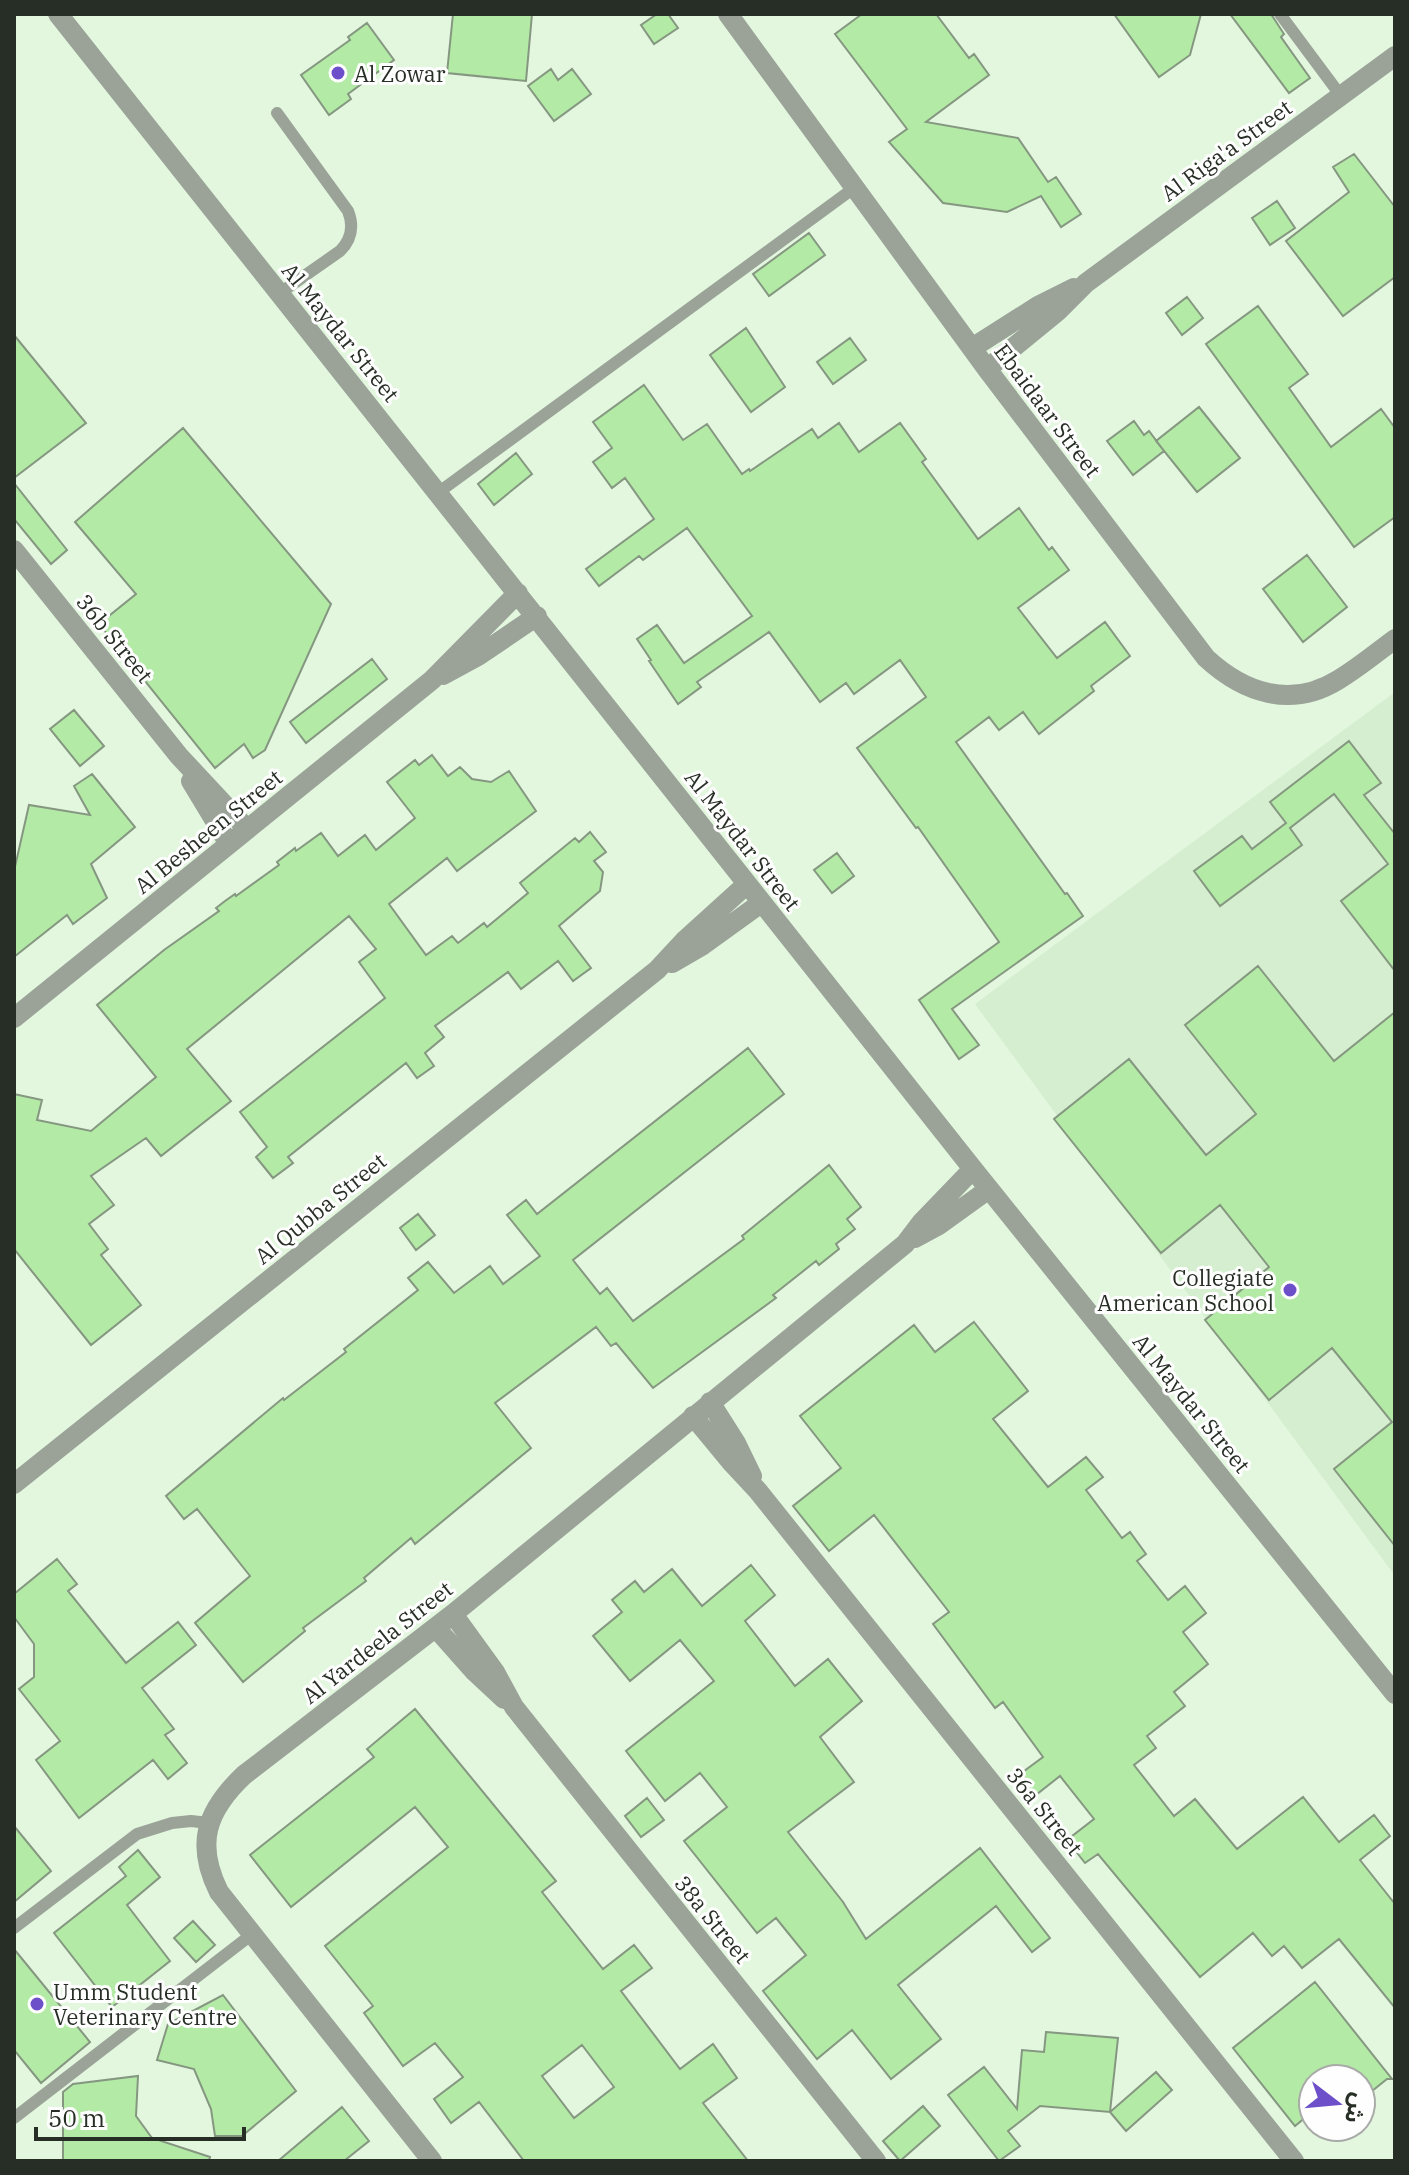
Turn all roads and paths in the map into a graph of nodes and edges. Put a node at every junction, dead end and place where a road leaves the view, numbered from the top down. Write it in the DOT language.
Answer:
graph roads {
  1 [pos="58,14"];
  2 [pos="728,14"];
  3 [pos="1280,14"];
  4 [pos="1395,56"];
  5 [pos="1341,96"];
  6 [pos="277,113"];
  7 [pos="854,188"];
  8 [pos="1086,283"];
  9 [pos="280,293"];
  10 [pos="972,348"];
  11 [pos="987,369"];
  12 [pos="439,492"];
  13 [pos="14,550"];
  14 [pos="518,593"];
  15 [pos="537,616"];
  16 [pos="1393,644"];
  17 [pos="432,680"];
  18 [pos="179,756"];
  19 [pos="247,829"];
  20 [pos="229,844"];
  21 [pos="747,884"];
  22 [pos="761,903"];
  23 [pos="657,970"];
  24 [pos="14,1018"];
  25 [pos="973,1169"];
  26 [pos="989,1189"];
  27 [pos="905,1244"];
  28 [pos="710,1402"];
  29 [pos="693,1416"];
  30 [pos="14,1484"];
  31 [pos="758,1491"];
  32 [pos="453,1614"];
  33 [pos="436,1628"];
  34 [pos="1395,1694"];
  35 [pos="514,1707"];
  36 [pos="209,1823"];
  37 [pos="14,1928"];
  38 [pos="251,1935"];
  39 [pos="14,2118"];
  40 [pos="432,2161"];
  41 [pos="876,2161"];
  42 [pos="1294,2161"];
  1 -- 9 [label="street, Al Maydar Street"];
  2 -- 7 [label="street, Ebaidaar Street"];
  3 -- 5 [label="lane"];
  4 -- 5 [label="street, Al Riga'a Street"];
  5 -- 8 [label="street, Al Riga'a Street"];
  6 -- 9 [label="lane"];
  7 -- 10 [label="street, Ebaidaar Street"];
  7 -- 12 [label="lane"];
  8 -- 10 [label="street, Al Riga'a Street"];
  8 -- 11 [label="street, Al Riga'a Street"];
  9 -- 12 [label="street, Al Maydar Street"];
  10 -- 11 [label="street, Ebaidaar Street"];
  11 -- 16 [label="street, Ebaidaar Street"];
  12 -- 14 [label="street, Al Maydar Street"];
  13 -- 18 [label="street, 36b Street"];
  14 -- 15 [label="street, Al Maydar Street"];
  14 -- 17 [label="street, Al Besheen Street"];
  15 -- 17 [label="street, Al Besheen Street"];
  15 -- 21 [label="street, Al Maydar Street"];
  17 -- 19 [label="street, Al Besheen Street"];
  18 -- 19 [label="street, 36b Street"];
  18 -- 20 [label="street, 36b Street"];
  19 -- 20 [label="street, Al Besheen Street"];
  20 -- 24 [label="street, Al Besheen Street"];
  21 -- 22 [label="street, Al Maydar Street"];
  21 -- 23 [label="street, Al Qubba Street"];
  22 -- 23 [label="street, Al Qubba Street"];
  22 -- 25 [label="street, Al Maydar Street"];
  23 -- 30 [label="street, Al Qubba Street"];
  25 -- 26 [label="street, Al Maydar Street"];
  25 -- 27 [label="street, Al Yardeela Street"];
  26 -- 27 [label="street, Al Yardeela Street"];
  26 -- 34 [label="street, Al Maydar Street"];
  27 -- 28 [label="street, Al Yardeela Street"];
  28 -- 29 [label="street, Al Yardeela Street"];
  28 -- 31 [label="street, 36a Street"];
  29 -- 31 [label="street, 36a Street"];
  29 -- 32 [label="street, Al Yardeela Street"];
  31 -- 42 [label="street, 36a Street"];
  32 -- 33 [label="street, Al Yardeela Street"];
  32 -- 35 [label="street, 38a Street"];
  33 -- 35 [label="street, 38a Street"];
  33 -- 36 [label="street, Al Yardeela Street"];
  35 -- 41 [label="street, 38a Street"];
  36 -- 37 [label="lane"];
  36 -- 38 [label="street"];
  38 -- 39 [label="lane"];
  38 -- 40 [label="street"];
}
